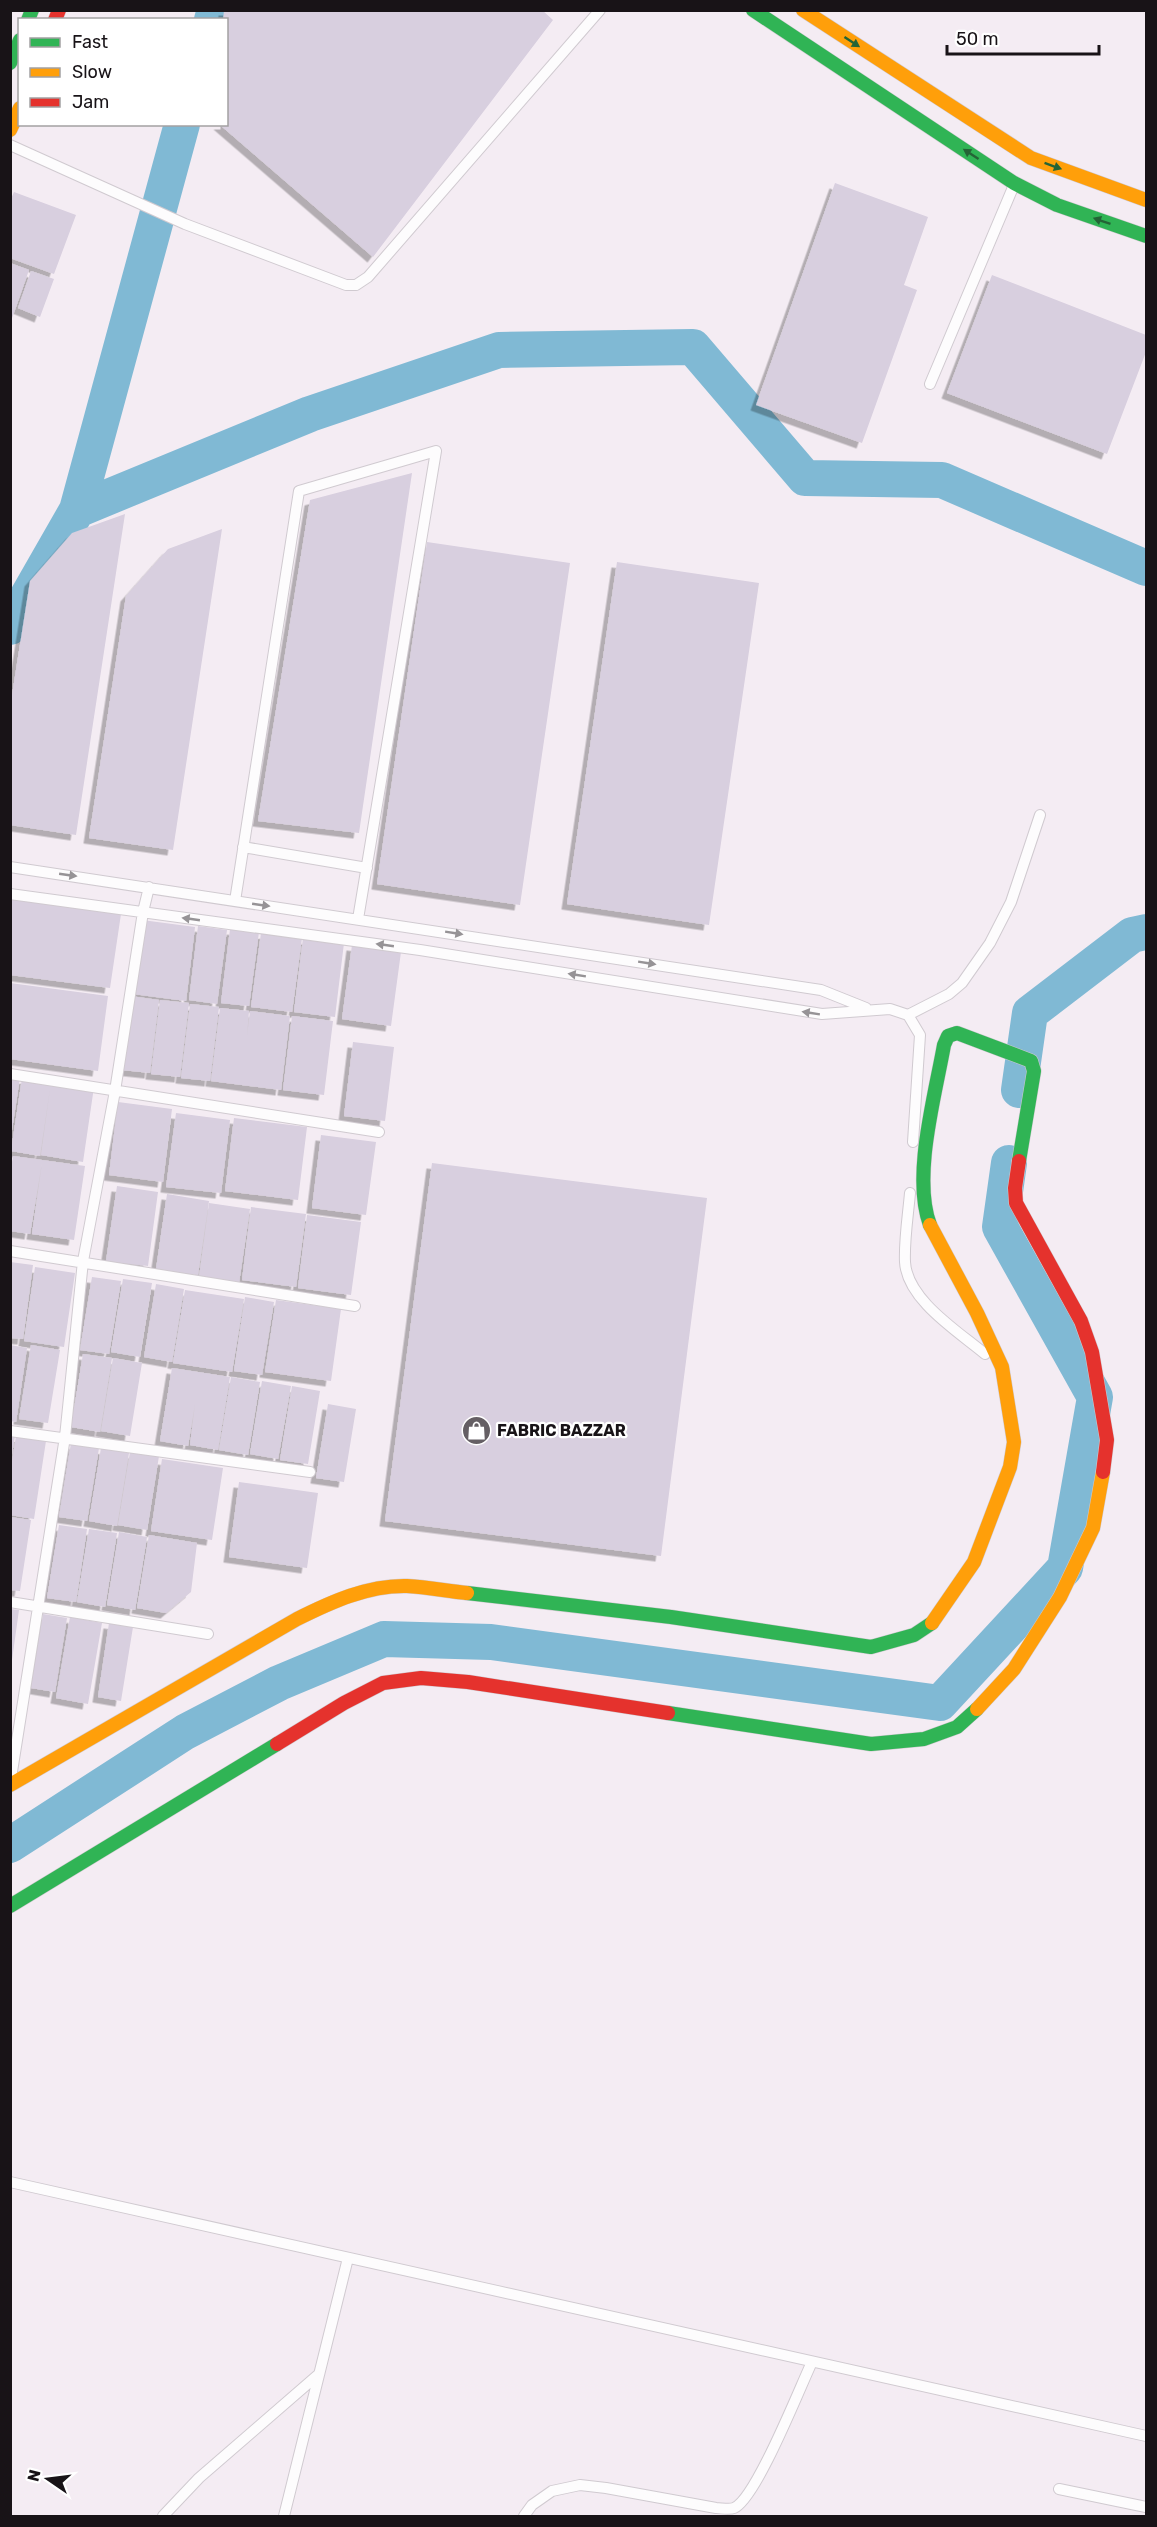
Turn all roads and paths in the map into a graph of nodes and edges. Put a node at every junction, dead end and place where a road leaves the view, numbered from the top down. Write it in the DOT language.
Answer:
graph roads {
  1 [pos="600,10"];
  2 [pos="753,10"];
  3 [pos="803,10"];
  4 [pos="18,45"];
  5 [pos="10,63"];
  6 [pos="18,112"];
  7 [pos="10,130"];
  8 [pos="10,145"];
  9 [pos="1023,171"];
  10 [pos="1146,200"];
  11 [pos="1146,236"];
  12 [pos="930,384"];
  13 [pos="1040,815"];
  14 [pos="243,847"];
  15 [pos="10,867"];
  16 [pos="367,868"];
  17 [pos="149,887"];
  18 [pos="10,894"];
  19 [pos="235,901"];
  20 [pos="142,912"];
  21 [pos="358,919"];
  22 [pos="869,1009"];
  23 [pos="908,1015"];
  24 [pos="10,1074"];
  25 [pos="115,1091"];
  26 [pos="379,1132"];
  27 [pos="912,1150"];
  28 [pos="910,1184"];
  29 [pos="10,1251"];
  30 [pos="83,1261"];
  31 [pos="355,1306"];
  32 [pos="1002,1367"];
  33 [pos="10,1431"];
  34 [pos="65,1437"];
  35 [pos="310,1472"];
  36 [pos="10,1602"];
  37 [pos="39,1606"];
  38 [pos="208,1634"];
  39 [pos="10,1783"];
  40 [pos="10,1906"];
  41 [pos="10,2182"];
  42 [pos="348,2258"];
  43 [pos="812,2362"];
  44 [pos="319,2374"];
  45 [pos="1146,2436"];
  46 [pos="1059,2489"];
  47 [pos="1146,2507"];
  48 [pos="163,2517"];
  49 [pos="284,2517"];
  50 [pos="524,2517"];
  1 -- 8 [label="lane"];
  9 -- 2 [label="main road, one-way"];
  3 -- 9 [label="main road, one-way"];
  4 -- 5 [label="main road"];
  6 -- 7 [label="main road"];
  9 -- 10 [label="main road, one-way"];
  11 -- 9 [label="main road, one-way"];
  9 -- 12 [label="lane"];
  13 -- 23 [label="lane"];
  14 -- 16 [label="lane"];
  14 -- 16 [label="lane"];
  14 -- 19 [label="lane"];
  15 -- 17 [label="lane, one-way"];
  16 -- 21 [label="lane"];
  17 -- 19 [label="lane"];
  17 -- 20 [label="lane"];
  18 -- 20 [label="lane"];
  19 -- 21 [label="lane, one-way"];
  22 -- 20 [label="lane, one-way"];
  20 -- 25 [label="lane"];
  21 -- 22 [label="lane, one-way"];
  22 -- 23 [label="lane"];
  23 -- 27 [label="lane"];
  24 -- 25 [label="lane"];
  25 -- 26 [label="lane"];
  25 -- 30 [label="lane"];
  28 -- 32 [label="lane"];
  29 -- 30 [label="lane"];
  30 -- 31 [label="lane"];
  30 -- 34 [label="lane"];
  32 -- 39 [label="main road"];
  32 -- 40 [label="main road"];
  33 -- 34 [label="lane"];
  34 -- 35 [label="lane"];
  34 -- 37 [label="lane"];
  36 -- 37 [label="lane"];
  37 -- 38 [label="lane"];
  37 -- 39 [label="lane"];
  41 -- 42 [label="lane"];
  42 -- 43 [label="lane"];
  42 -- 44 [label="lane"];
  43 -- 45 [label="lane"];
  43 -- 50 [label="lane"];
  44 -- 48 [label="lane"];
  44 -- 49 [label="lane"];
  46 -- 47 [label="lane"];
}
